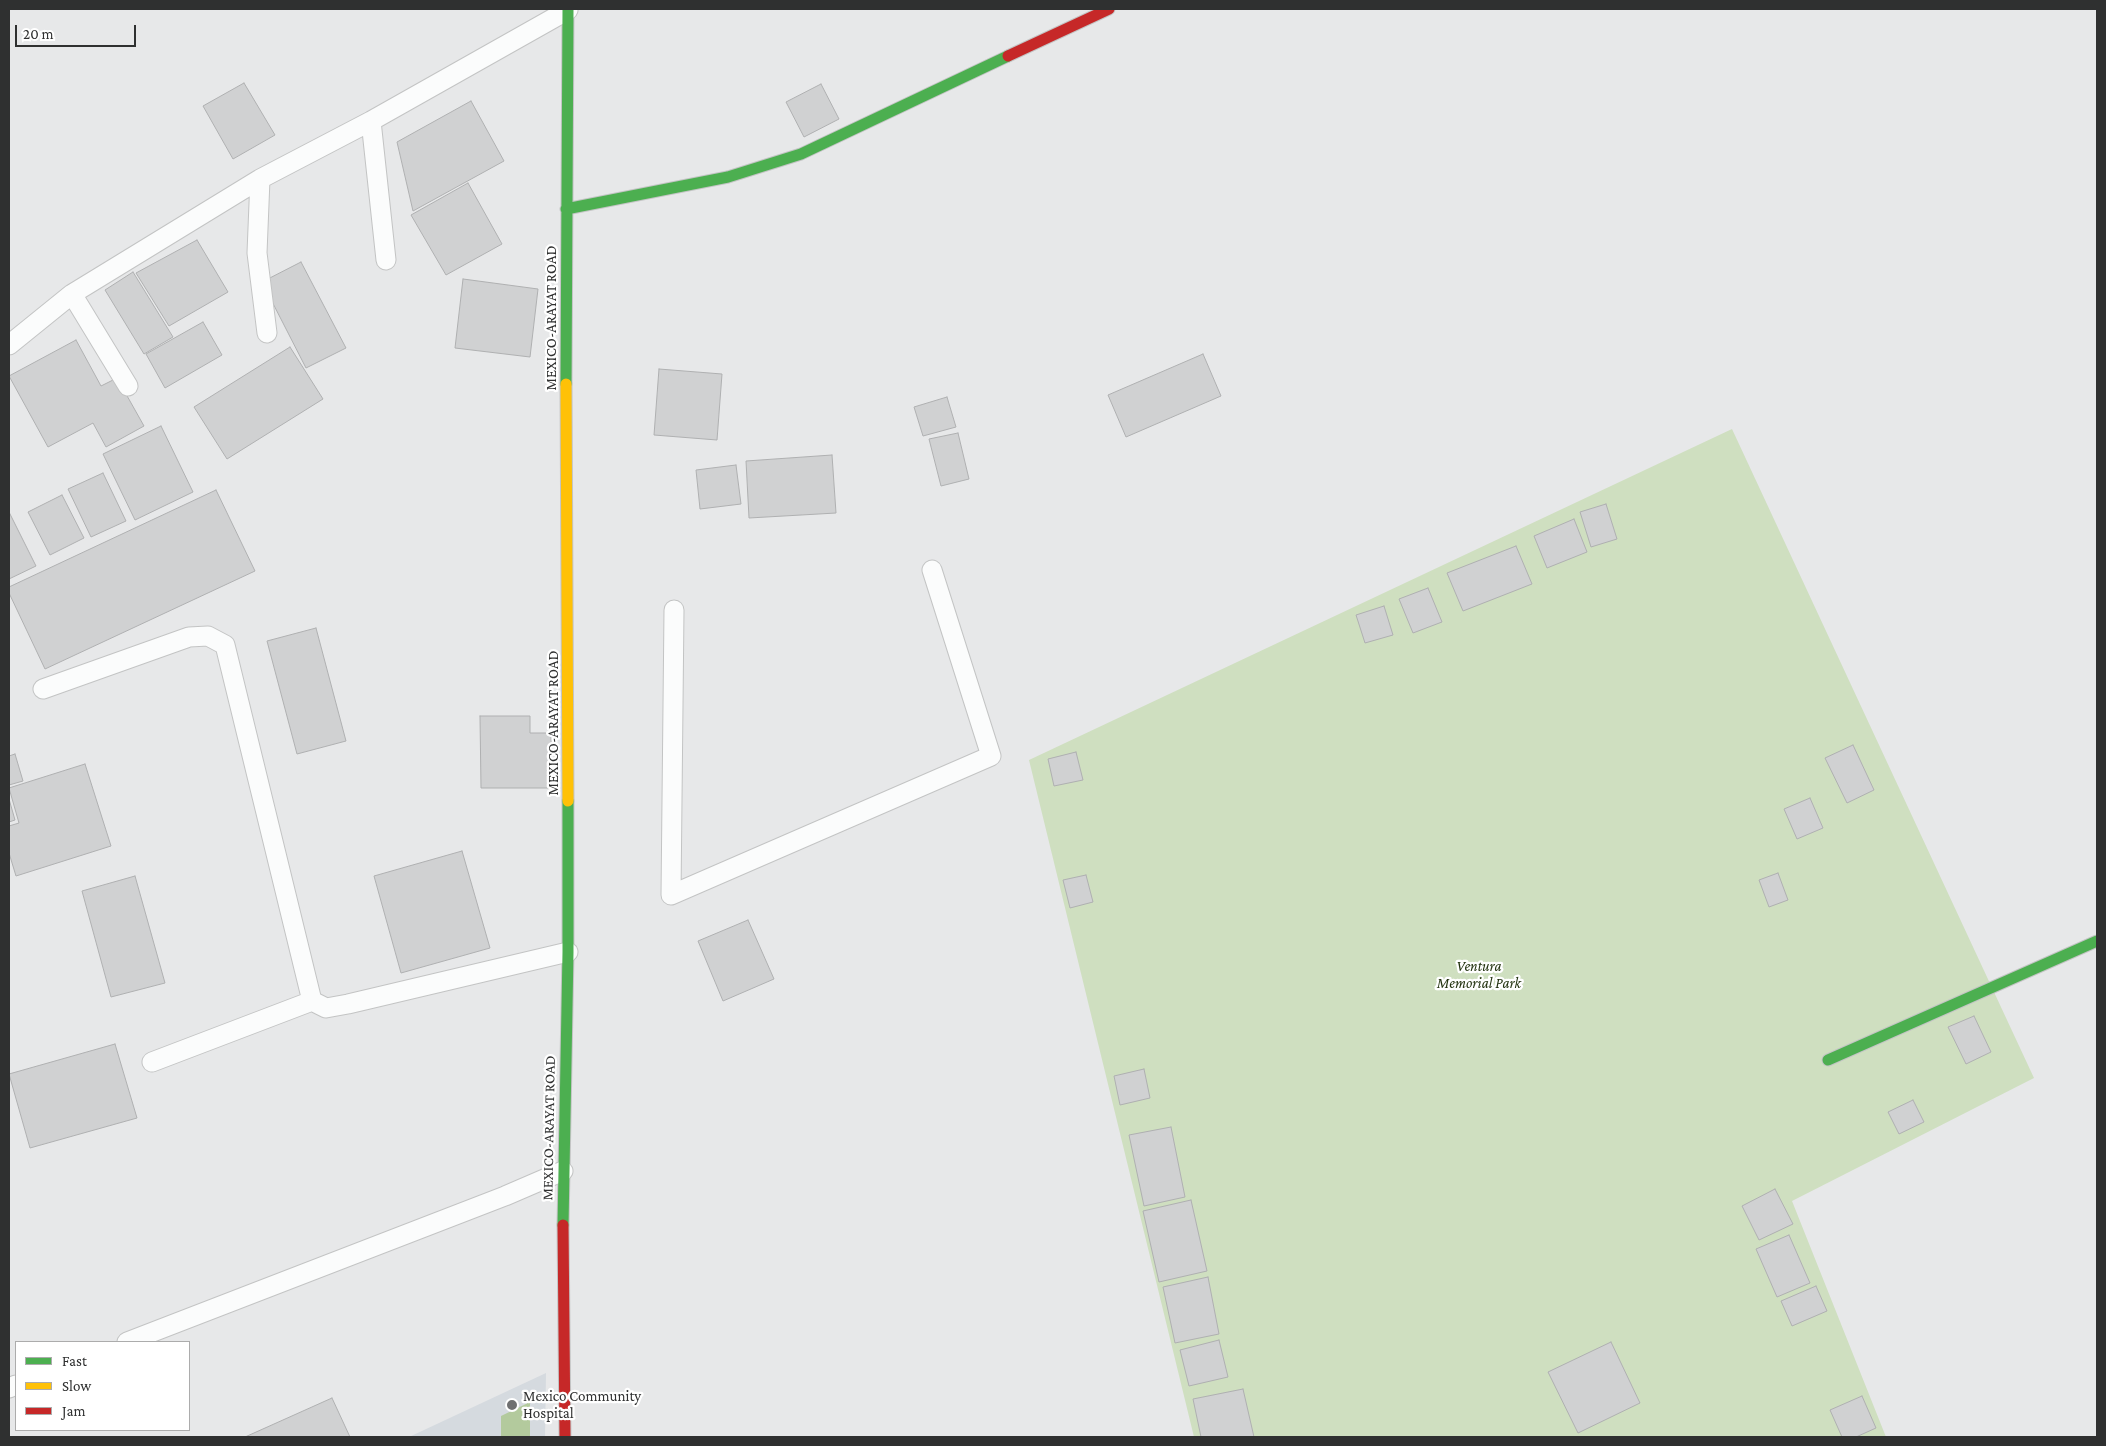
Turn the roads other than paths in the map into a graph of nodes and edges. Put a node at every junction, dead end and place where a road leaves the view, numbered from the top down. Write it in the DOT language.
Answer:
graph roads {
  1 [pos="568,9"];
  2 [pos="1109,9"];
  3 [pos="371,121"];
  4 [pos="260,179"];
  5 [pos="566,209"];
  6 [pos="386,260"];
  7 [pos="72,294"];
  8 [pos="267,333"];
  9 [pos="9,345"];
  10 [pos="128,386"];
  11 [pos="932,570"];
  12 [pos="674,610"];
  13 [pos="43,689"];
  14 [pos="2097,941"];
  15 [pos="568,952"];
  16 [pos="312,1001"];
  17 [pos="1828,1060"];
  18 [pos="152,1062"];
  19 [pos="562,1171"];
  20 [pos="130,1341"];
  21 [pos="565,1437"];
  1 -- 3 [label="lane"];
  1 -- 5 [label="main road, MEXICO-ARAYAT ROAD"];
  2 -- 5 [label="main road"];
  3 -- 4 [label="lane"];
  3 -- 6 [label="lane"];
  4 -- 7 [label="lane"];
  4 -- 8 [label="lane"];
  5 -- 15 [label="main road, MEXICO-ARAYAT ROAD"];
  7 -- 9 [label="lane"];
  7 -- 10 [label="lane"];
  11 -- 12 [label="lane"];
  13 -- 16 [label="lane"];
  14 -- 17 [label="main road"];
  15 -- 16 [label="lane"];
  15 -- 19 [label="main road, MEXICO-ARAYAT ROAD"];
  16 -- 18 [label="lane"];
  19 -- 20 [label="lane"];
  19 -- 21 [label="main road, MEXICO-ARAYAT ROAD"];
}
